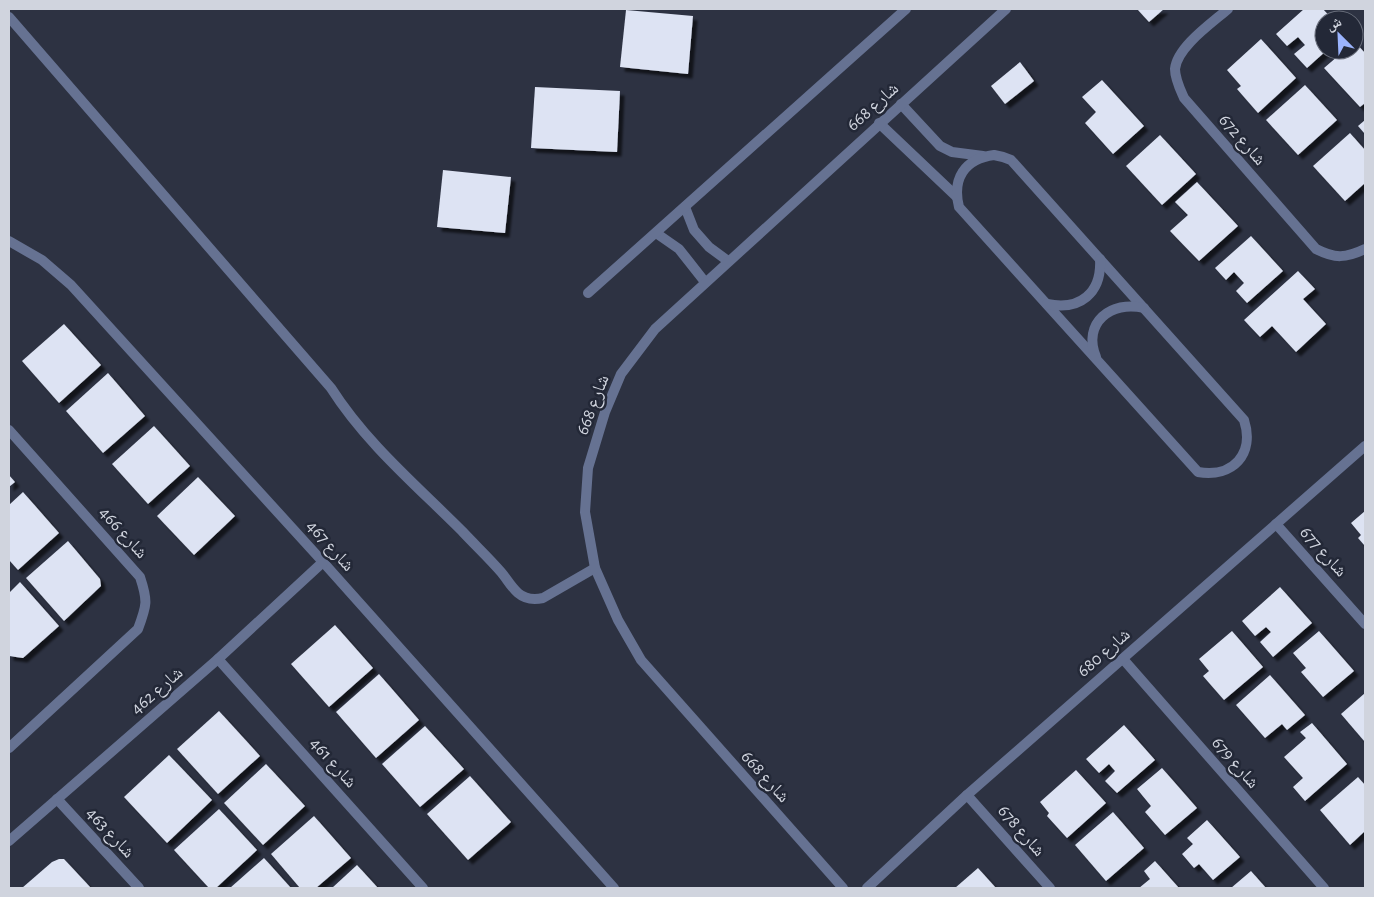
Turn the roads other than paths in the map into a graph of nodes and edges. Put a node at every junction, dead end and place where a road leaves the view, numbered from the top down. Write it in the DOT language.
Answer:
graph roads {
  1 [pos="906,9"];
  2 [pos="1006,9"];
  3 [pos="1228,9"];
  4 [pos="9,17"];
  5 [pos="901,104"];
  6 [pos="879,123"];
  7 [pos="984,156"];
  8 [pos="956,197"];
  9 [pos="685,207"];
  10 [pos="656,233"];
  11 [pos="9,241"];
  12 [pos="1365,249"];
  13 [pos="1100,259"];
  14 [pos="728,261"];
  15 [pos="705,282"];
  16 [pos="588,293"];
  17 [pos="1047,304"];
  18 [pos="1144,308"];
  19 [pos="1097,359"];
  20 [pos="9,430"];
  21 [pos="1365,446"];
  22 [pos="1276,524"];
  23 [pos="323,562"];
  24 [pos="595,568"];
  25 [pos="1365,624"];
  26 [pos="218,659"];
  27 [pos="1122,659"];
  28 [pos="11,742"];
  29 [pos="968,795"];
  30 [pos="57,799"];
  31 [pos="9,841"];
  32 [pos="139,888"];
  33 [pos="423,888"];
  34 [pos="614,888"];
  35 [pos="843,888"];
  36 [pos="867,888"];
  37 [pos="1050,888"];
  38 [pos="1324,888"];
  1 -- 9 [label="street"];
  2 -- 5 [label="street, شارع 668"];
  3 -- 12 [label="street, شارع 672"];
  4 -- 24 [label="street"];
  5 -- 6 [label="street, شارع 668"];
  5 -- 7 [label="street"];
  6 -- 8 [label="street"];
  6 -- 14 [label="street, شارع 668"];
  7 -- 8 [label="street"];
  7 -- 13 [label="street"];
  8 -- 17 [label="street"];
  9 -- 10 [label="street"];
  9 -- 14 [label="street"];
  10 -- 15 [label="street"];
  10 -- 16 [label="street"];
  11 -- 23 [label="street, شارع 467"];
  13 -- 17 [label="street"];
  13 -- 18 [label="street"];
  14 -- 15 [label="street, شارع 668"];
  15 -- 24 [label="street, شارع 668"];
  17 -- 19 [label="street"];
  18 -- 19 [label="street"];
  18 -- 19 [label="street"];
  20 -- 28 [label="street, شارع 466"];
  21 -- 22 [label="street, شارع 680"];
  22 -- 25 [label="street, شارع 677"];
  22 -- 27 [label="street, شارع 680"];
  23 -- 26 [label="street, شارع 462"];
  23 -- 34 [label="street, شارع 467"];
  24 -- 35 [label="street, شارع 668"];
  26 -- 30 [label="street, شارع 462"];
  26 -- 33 [label="street, شارع 461"];
  27 -- 29 [label="street, شارع 680"];
  27 -- 38 [label="street, شارع 679"];
  29 -- 36 [label="street, شارع 680"];
  29 -- 37 [label="street, شارع 678"];
  30 -- 31 [label="street, شارع 462"];
  30 -- 32 [label="street, شارع 463"];
}
